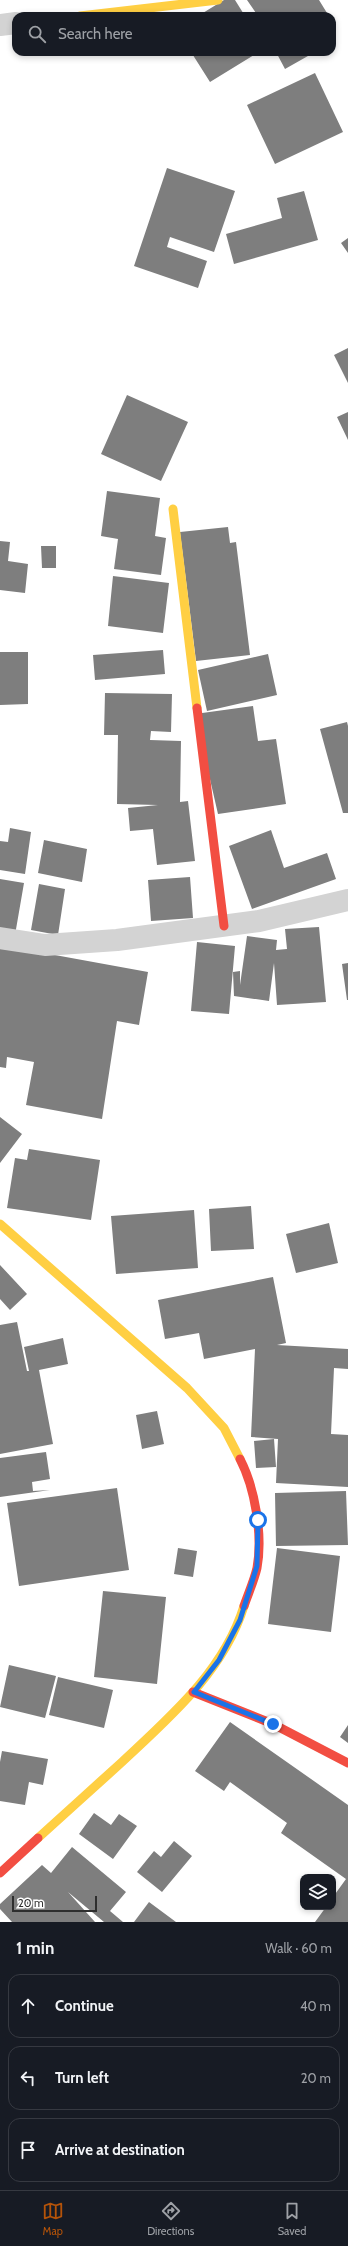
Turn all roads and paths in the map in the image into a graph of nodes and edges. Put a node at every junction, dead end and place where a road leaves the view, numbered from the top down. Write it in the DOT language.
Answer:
graph roads {
  1 [pos="218,0"];
  2 [pos="114,12"];
  3 [pos="12,24"];
  4 [pos="0,25"];
  5 [pos="173,509"];
  6 [pos="348,900"];
  7 [pos="224,926"];
  8 [pos="0,938"];
  9 [pos="0,1224"];
  10 [pos="194,1692"];
  11 [pos="348,1763"];
  12 [pos="0,1873"];
  1 -- 2 [label="main road"];
  3 -- 4 [label="street"];
  5 -- 7 [label="main road"];
  6 -- 7 [label="street"];
  7 -- 8 [label="street"];
  9 -- 10 [label="main road"];
  10 -- 11 [label="main road"];
  10 -- 12 [label="main road"];
}
